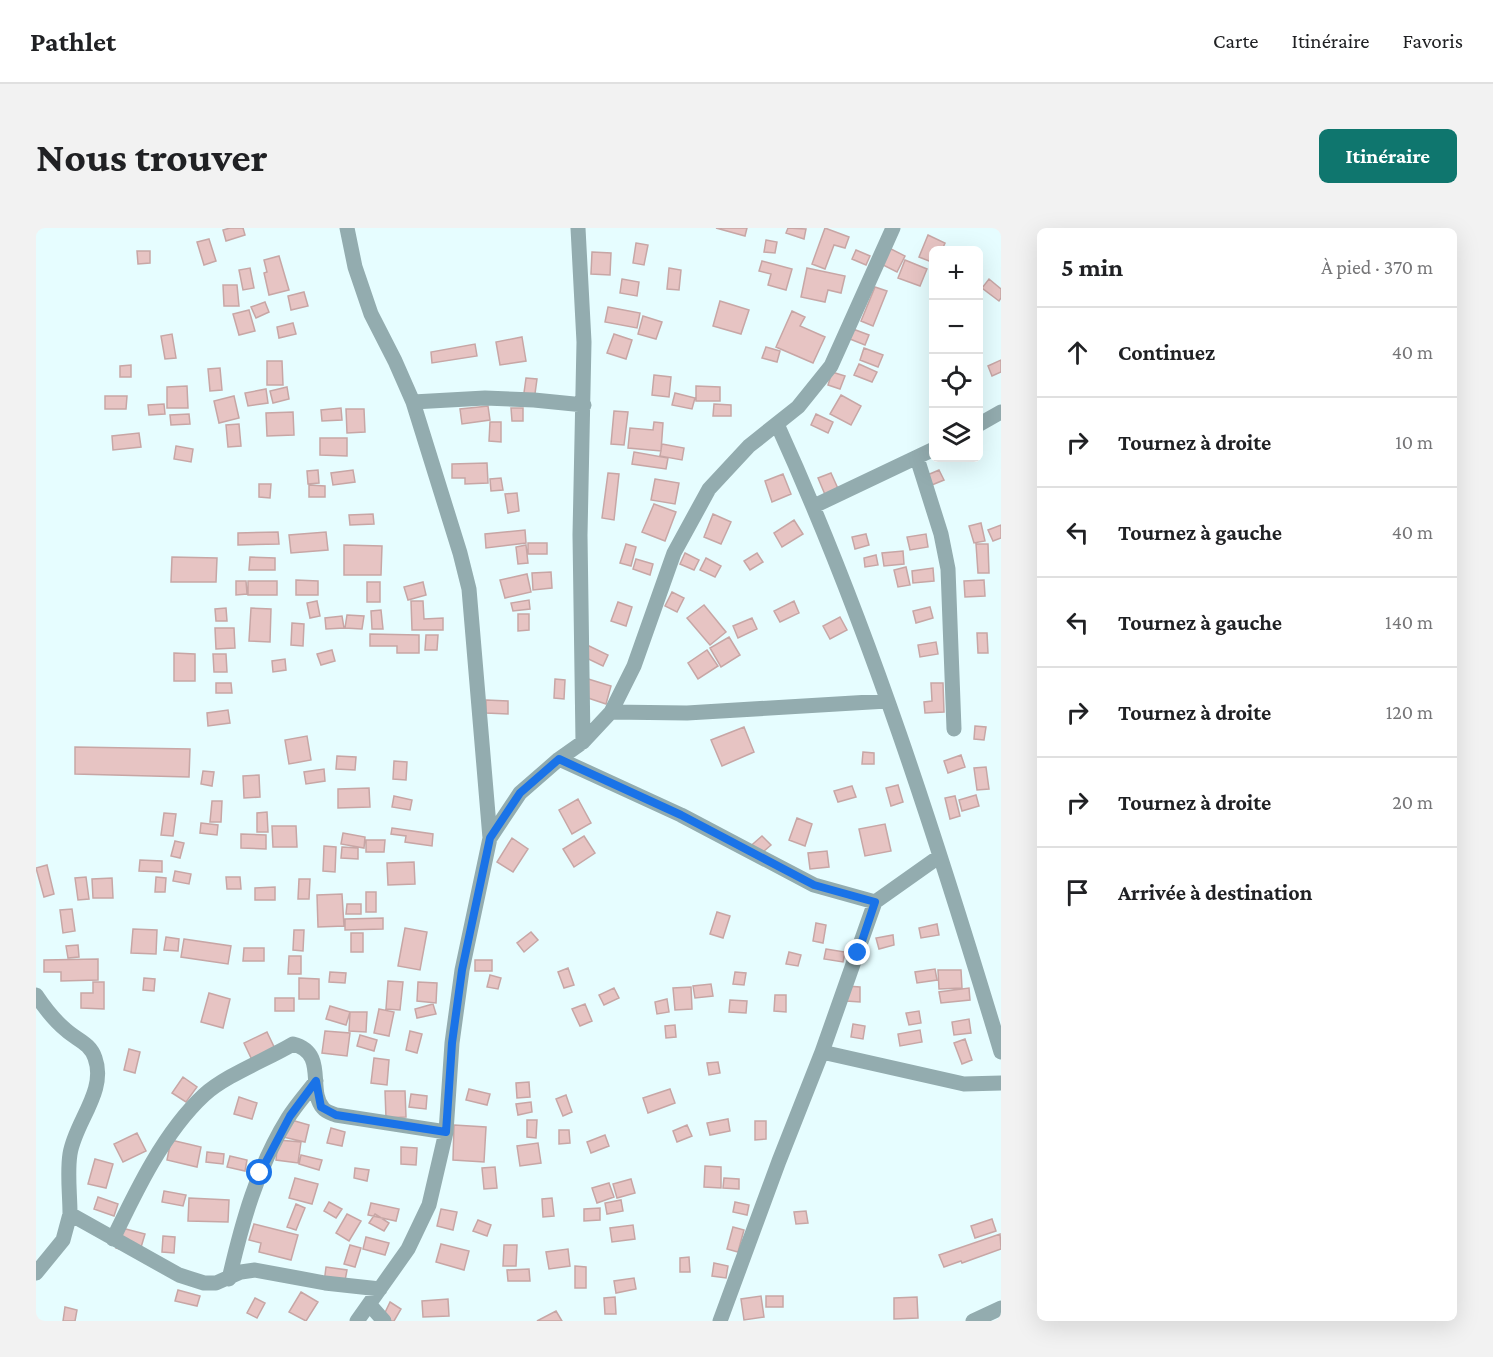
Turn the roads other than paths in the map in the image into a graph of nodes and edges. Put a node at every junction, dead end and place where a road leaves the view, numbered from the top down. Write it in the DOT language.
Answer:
graph roads {
  1 [pos="347,228"];
  2 [pos="578,228"];
  3 [pos="893,228"];
  4 [pos="413,402"];
  5 [pos="584,405"];
  6 [pos="1001,412"];
  7 [pos="983,422"];
  8 [pos="777,424"];
  9 [pos="929,451"];
  10 [pos="917,458"];
  11 [pos="814,506"];
  12 [pos="887,701"];
  13 [pos="611,712"];
  14 [pos="954,729"];
  15 [pos="583,742"];
  16 [pos="559,759"];
  17 [pos="490,838"];
  18 [pos="940,856"];
  19 [pos="875,902"];
  20 [pos="36,995"];
  21 [pos="822,1052"];
  22 [pos="1001,1052"];
  23 [pos="316,1081"];
  24 [pos="1001,1083"];
  25 [pos="446,1132"];
  26 [pos="70,1214"];
  27 [pos="113,1239"];
  28 [pos="36,1273"];
  29 [pos="229,1279"];
  30 [pos="380,1289"];
  31 [pos="369,1304"];
  32 [pos="1001,1308"];
  33 [pos="357,1321"];
  34 [pos="384,1321"];
  35 [pos="720,1321"];
  36 [pos="973,1321"];
  1 -- 4 [label="street"];
  2 -- 5 [label="street"];
  3 -- 8 [label="street"];
  4 -- 5 [label="street"];
  4 -- 17 [label="street"];
  5 -- 15 [label="street"];
  6 -- 7 [label="street"];
  8 -- 11 [label="street"];
  8 -- 13 [label="street"];
  9 -- 10 [label="street"];
  10 -- 11 [label="street"];
  10 -- 14 [label="street"];
  11 -- 12 [label="street"];
  12 -- 13 [label="street"];
  12 -- 18 [label="street"];
  13 -- 15 [label="street"];
  15 -- 16 [label="street"];
  16 -- 17 [label="street"];
  16 -- 19 [label="street"];
  17 -- 25 [label="street"];
  18 -- 19 [label="street"];
  18 -- 22 [label="street"];
  19 -- 21 [label="street"];
  20 -- 26 [label="street"];
  21 -- 24 [label="street"];
  21 -- 35 [label="street"];
  23 -- 25 [label="street"];
  23 -- 27 [label="street"];
  23 -- 29 [label="street"];
  25 -- 30 [label="street"];
  26 -- 27 [label="street"];
  26 -- 28 [label="street"];
  27 -- 29 [label="street"];
  29 -- 30 [label="street"];
  30 -- 31 [label="street"];
  31 -- 33 [label="street"];
  31 -- 34 [label="street"];
  32 -- 36 [label="street"];
}
